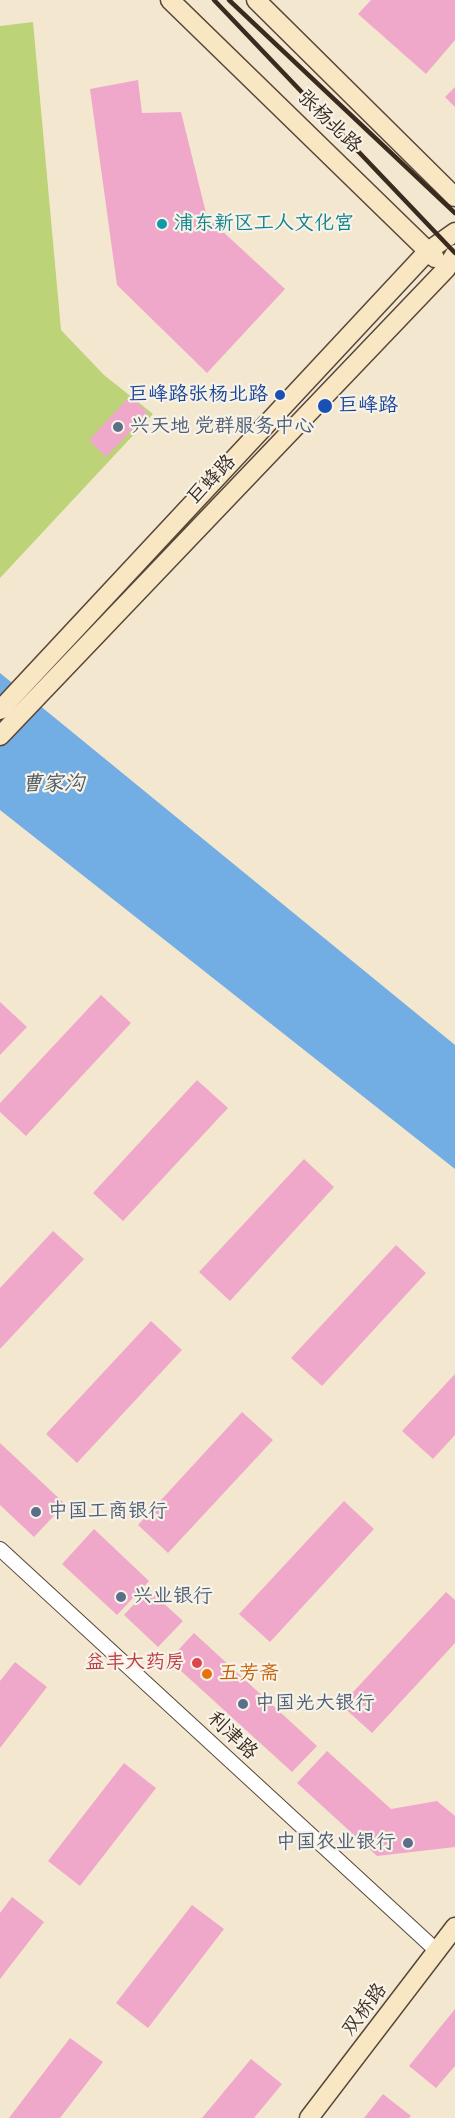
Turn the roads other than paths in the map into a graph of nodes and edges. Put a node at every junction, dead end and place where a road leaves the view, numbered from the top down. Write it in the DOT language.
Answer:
graph roads {
  1 [pos="170,0"];
  2 [pos="256,0"];
  3 [pos="455,197"];
  4 [pos="455,232"];
  5 [pos="428,251"];
  6 [pos="452,267"];
  7 [pos="68,649"];
  8 [pos="0,710"];
  9 [pos="0,736"];
  10 [pos="0,1549"];
  11 [pos="455,1927"];
  12 [pos="437,1951"];
  13 [pos="309,2118"];
  1 -- 5 [label="main road, 张杨北路"];
  2 -- 3 [label="main road, 张杨北路"];
  4 -- 5 [label="main road"];
  5 -- 6 [label="main road, 张杨北路"];
  5 -- 7 [label="main road"];
  6 -- 7 [label="main road, 巨蜂路"];
  7 -- 8 [label="main road"];
  7 -- 9 [label="main road, 巨蜂路"];
  10 -- 12 [label="street, 利津路"];
  11 -- 12 [label="main road, 双桥路"];
  12 -- 13 [label="main road, 双桥路"];
}
